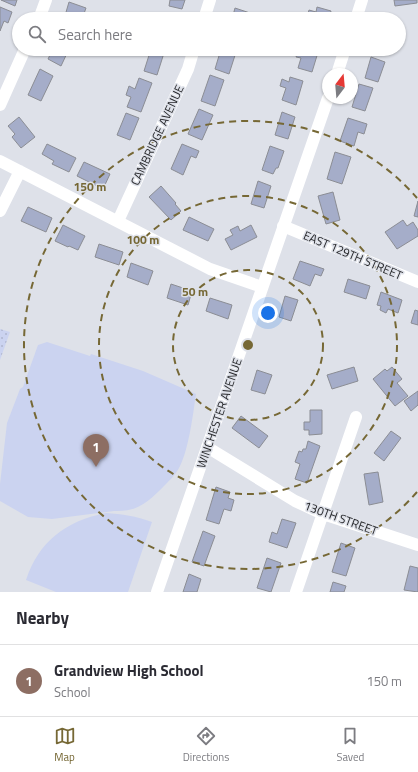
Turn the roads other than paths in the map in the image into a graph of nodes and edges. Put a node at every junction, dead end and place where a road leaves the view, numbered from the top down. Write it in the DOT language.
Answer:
graph roads {
  1 [pos="46,0"];
  2 [pos="210,0"];
  3 [pos="362,0"];
  4 [pos="42,12"];
  5 [pos="206,12"];
  6 [pos="358,12"];
  7 [pos="22,56"];
  8 [pos="192,56"];
  9 [pos="342,56"];
  10 [pos="338,68"];
  11 [pos="326,104"];
  12 [pos="0,105"];
  13 [pos="0,161"];
  14 [pos="20,171"];
  15 [pos="0,211"];
  16 [pos="118,221"];
  17 [pos="286,227"];
  18 [pos="418,282"];
  19 [pos="262,287"];
  20 [pos="356,417"];
  21 [pos="207,447"];
  22 [pos="323,514"];
  23 [pos="418,545"];
  24 [pos="157,592"];
  25 [pos="296,592"];
  1 -- 4 [label="street"];
  2 -- 5 [label="street"];
  3 -- 6 [label="street"];
  7 -- 12 [label="street"];
  8 -- 16 [label="street, CAMBRIDGE AVENUE"];
  9 -- 10 [label="street"];
  11 -- 17 [label="street, WINCHESTER AVENUE"];
  13 -- 14 [label="street"];
  14 -- 15 [label="street"];
  14 -- 16 [label="street"];
  16 -- 19 [label="street"];
  17 -- 18 [label="street, EAST 129TH STREET"];
  17 -- 19 [label="street, WINCHESTER AVENUE"];
  19 -- 21 [label="street, WINCHESTER AVENUE"];
  20 -- 22 [label="street"];
  21 -- 22 [label="street, 130TH STREET"];
  21 -- 24 [label="street, WINCHESTER AVENUE"];
  22 -- 23 [label="street, 130TH STREET"];
  22 -- 25 [label="street"];
}
